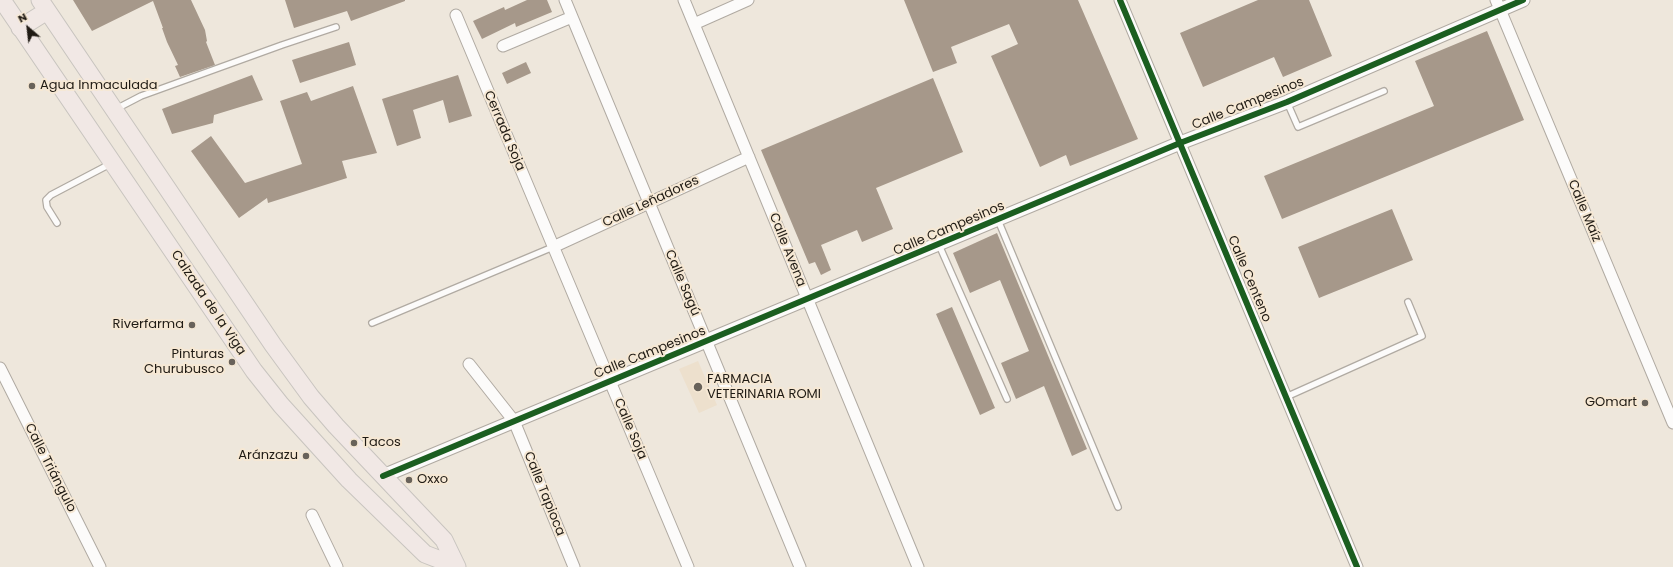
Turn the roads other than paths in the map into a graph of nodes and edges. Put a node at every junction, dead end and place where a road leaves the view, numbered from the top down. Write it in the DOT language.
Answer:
graph roads {
  1 [pos="2,0"];
  2 [pos="564,0"];
  3 [pos="684,0"];
  4 [pos="748,0"];
  5 [pos="1120,0"];
  6 [pos="1523,0"];
  7 [pos="1498,5"];
  8 [pos="44,6"];
  9 [pos="456,15"];
  10 [pos="572,17"];
  11 [pos="694,24"];
  12 [pos="336,27"];
  13 [pos="20,28"];
  14 [pos="503,46"];
  15 [pos="1384,91"];
  16 [pos="1287,102"];
  17 [pos="114,109"];
  18 [pos="1180,143"];
  19 [pos="749,157"];
  20 [pos="112,163"];
  21 [pos="649,203"];
  22 [pos="998,220"];
  23 [pos="57,223"];
  24 [pos="939,245"];
  25 [pos="553,247"];
  26 [pos="808,300"];
  27 [pos="1408,302"];
  28 [pos="372,323"];
  29 [pos="707,342"];
  30 [pos="469,364"];
  31 [pos="0,368"];
  32 [pos="610,382"];
  33 [pos="1286,397"];
  34 [pos="1007,399"];
  35 [pos="514,421"];
  36 [pos="1673,423"];
  37 [pos="384,476"];
  38 [pos="1118,507"];
  39 [pos="312,516"];
  40 [pos="456,566"];
  41 [pos="100,567"];
  42 [pos="337,567"];
  43 [pos="574,567"];
  44 [pos="688,567"];
  45 [pos="800,567"];
  46 [pos="918,567"];
  47 [pos="1357,567"];
  1 -- 13 [label="main road, Calzada de la Viga"];
  2 -- 10 [label="street, Calle Sagú"];
  3 -- 11 [label="street, Calle Avena"];
  4 -- 11 [label="street"];
  5 -- 18 [label="street, Calle Centeno"];
  6 -- 7 [label="street, Calle Campesinos"];
  7 -- 16 [label="street, Calle Campesinos"];
  7 -- 36 [label="street, Calle Maíz"];
  8 -- 13 [label="main road"];
  8 -- 17 [label="main road, Calzada de la Viga"];
  9 -- 25 [label="street, Cerrada Soja"];
  10 -- 14 [label="street"];
  10 -- 21 [label="street, Calle Sagú"];
  11 -- 19 [label="street, Calle Avena"];
  12 -- 17 [label="lane"];
  13 -- 20 [label="main road, Calzada de la Viga"];
  15 -- 16 [label="lane"];
  16 -- 18 [label="street, Calle Campesinos"];
  17 -- 37 [label="main road, Calzada de la Viga"];
  18 -- 22 [label="street, Calle Campesinos"];
  18 -- 33 [label="street, Calle Centeno"];
  19 -- 21 [label="street, Calle Leñadores"];
  19 -- 26 [label="street, Calle Avena"];
  20 -- 23 [label="lane"];
  20 -- 40 [label="main road, Calzada de la Viga"];
  21 -- 25 [label="street, Calle Leñadores"];
  21 -- 29 [label="street, Calle Sagú"];
  22 -- 24 [label="street, Calle Campesinos"];
  22 -- 38 [label="lane"];
  24 -- 26 [label="street, Calle Campesinos"];
  24 -- 34 [label="lane"];
  25 -- 28 [label="lane"];
  25 -- 32 [label="street, Calle Soja"];
  26 -- 29 [label="street, Calle Campesinos"];
  26 -- 46 [label="street, Calle Avena"];
  27 -- 33 [label="lane"];
  29 -- 32 [label="street, Calle Campesinos"];
  29 -- 45 [label="street, Calle Sagú"];
  30 -- 35 [label="street, Calle Tapioca"];
  31 -- 41 [label="street, Calle Triángulo"];
  32 -- 35 [label="street, Calle Campesinos"];
  32 -- 44 [label="street, Calle Soja"];
  33 -- 47 [label="street, Calle Centeno"];
  35 -- 37 [label="street, Calle Campesinos"];
  35 -- 43 [label="street, Calle Tapioca"];
  37 -- 40 [label="main road, Calzada de la Viga"];
  39 -- 42 [label="street"];
}
